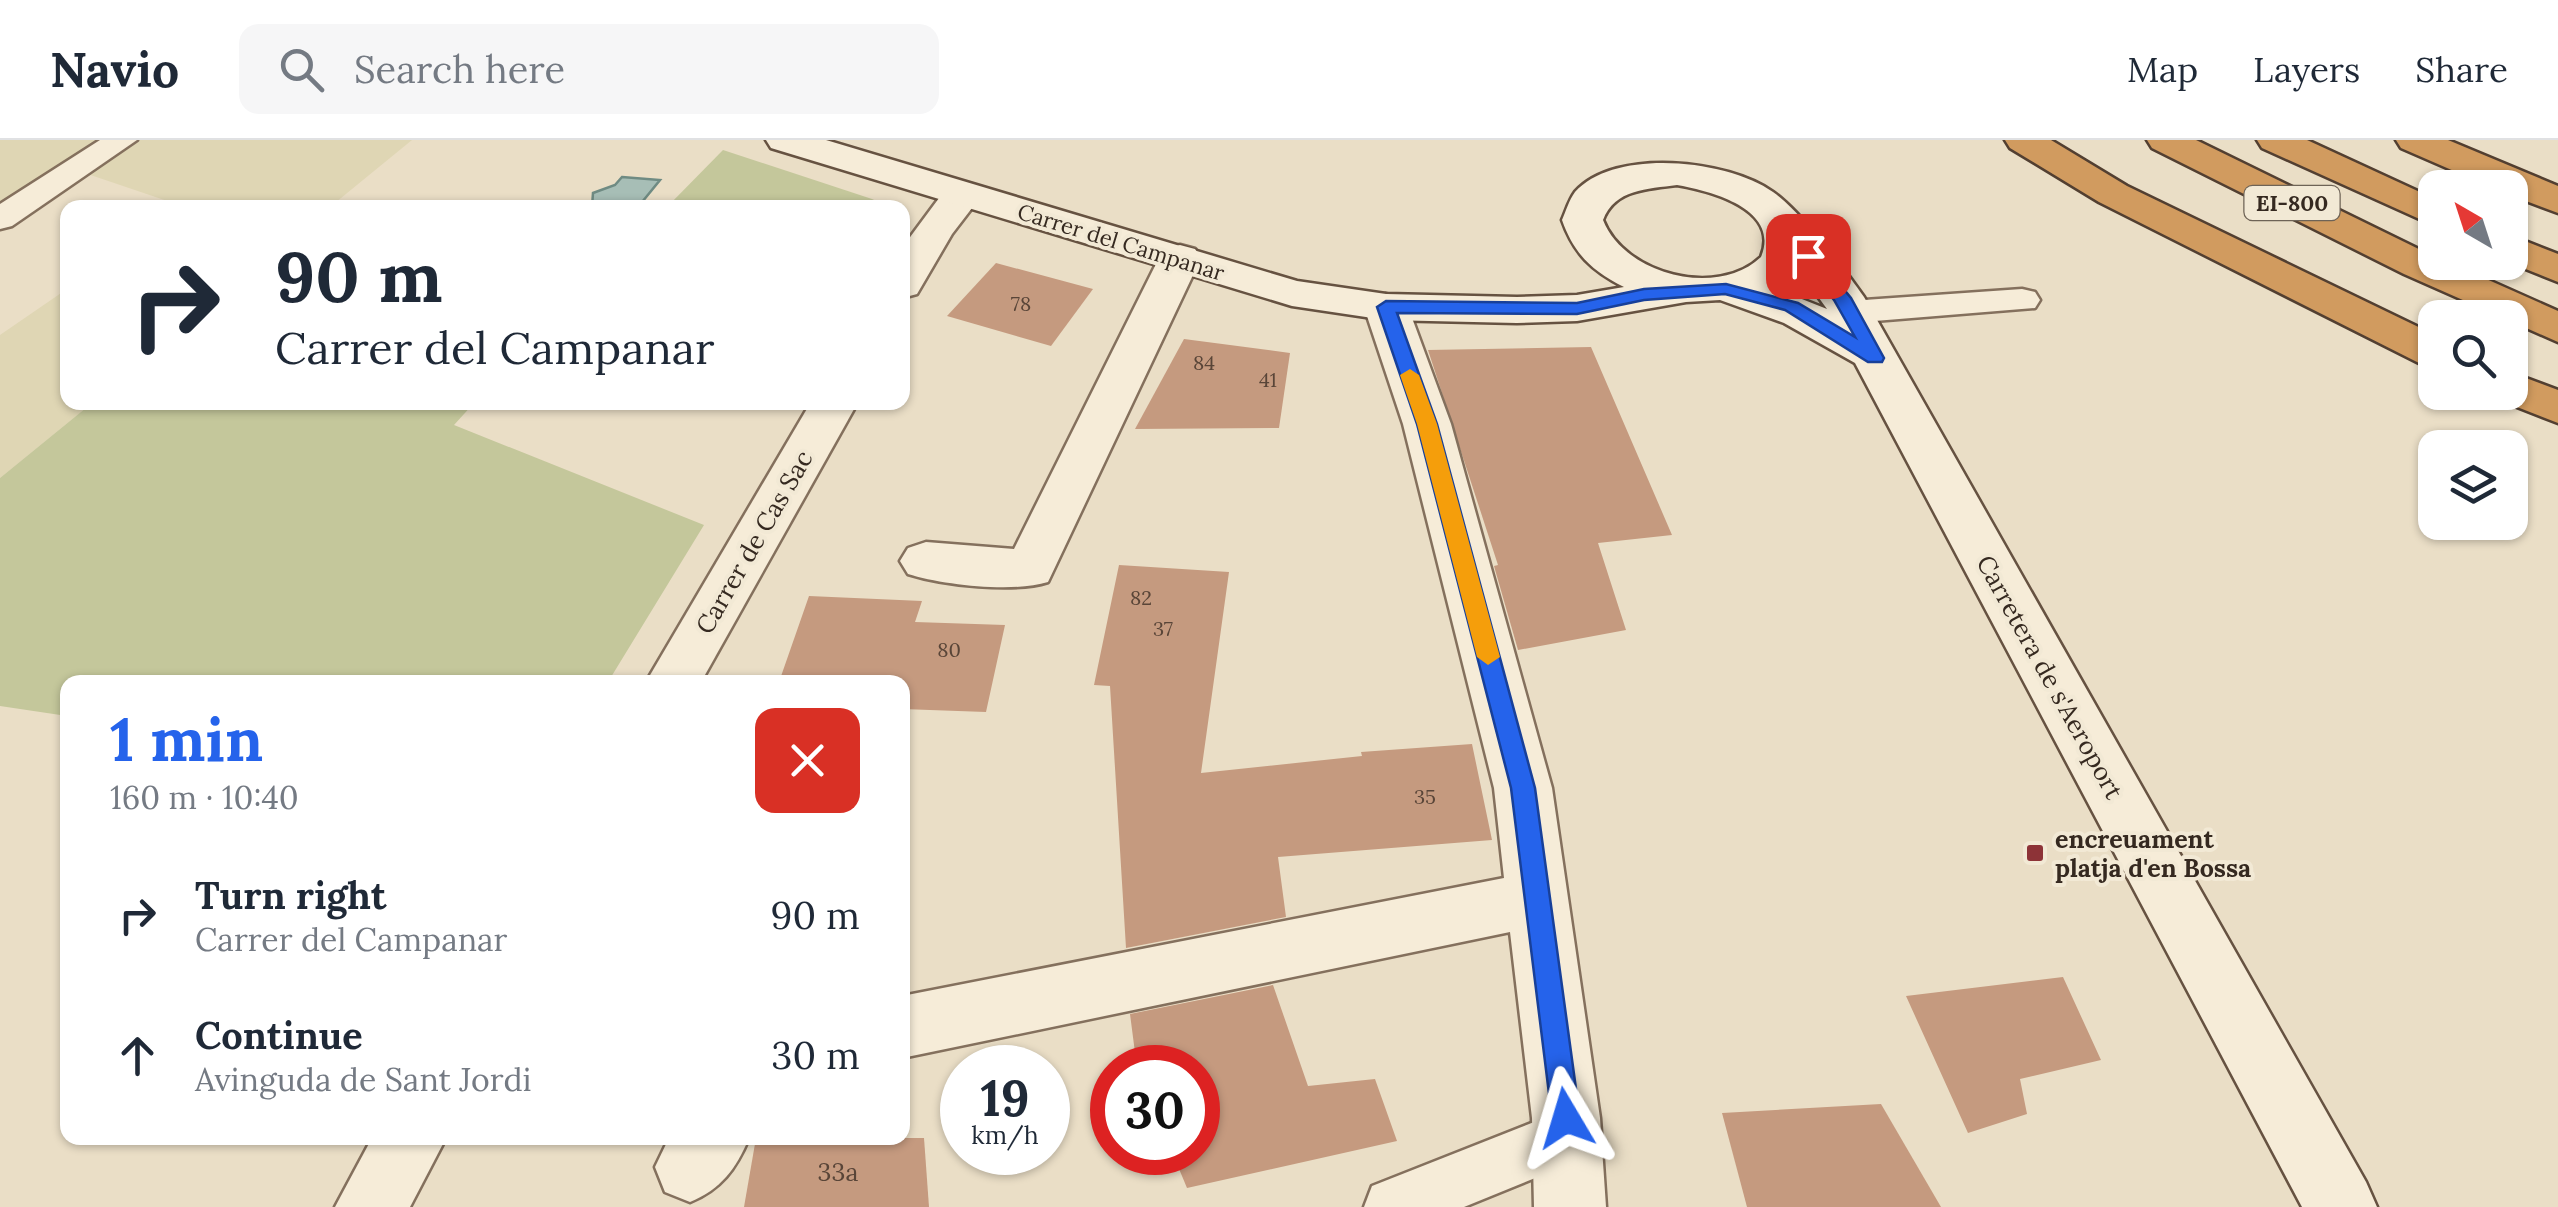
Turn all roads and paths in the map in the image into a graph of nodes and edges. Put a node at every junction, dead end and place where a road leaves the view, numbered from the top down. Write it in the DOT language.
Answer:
graph roads {
  1 [pos="121,140"];
  2 [pos="784,140"];
  3 [pos="1628,140"];
  4 [pos="1681,140"];
  5 [pos="2024,140"];
  6 [pos="2166,140"];
  7 [pos="2276,140"];
  8 [pos="2415,140"];
  9 [pos="1619,181"];
  10 [pos="962,195"];
  11 [pos="2558,201"];
  12 [pos="2418,206"];
  13 [pos="1771,212"];
  14 [pos="0,219"];
  15 [pos="1564,255"];
  16 [pos="2528,256"];
  17 [pos="1180,258"];
  18 [pos="2558,269"];
  19 [pos="910,271"];
  20 [pos="1726,289"];
  21 [pos="1680,290"];
  22 [pos="2022,300"];
  23 [pos="1463,306"];
  24 [pos="1386,307"];
  25 [pos="1850,312"];
  26 [pos="2558,328"];
  27 [pos="2418,344"];
  28 [pos="1875,358"];
  29 [pos="2528,395"];
  30 [pos="2558,408"];
  31 [pos="830,410"];
  32 [pos="926,560"];
  33 [pos="677,675"];
  34 [pos="1538,899"];
  35 [pos="910,1025"];
  36 [pos="1567,1138"];
  37 [pos="407,1145"];
  38 [pos="371,1207"];
  39 [pos="1393,1207"];
  40 [pos="1570,1207"];
  41 [pos="2341,1207"];
  1 -- 14 [label="lane"];
  2 -- 10 [label="main road, Carrer del Campanar"];
  3 -- 9 [label="main road"];
  4 -- 13 [label="main road, Carretera de s'Aeroport"];
  5 -- 27 [label="highway"];
  6 -- 26 [label="highway, EI-800"];
  7 -- 12 [label="highway, EI-800"];
  8 -- 11 [label="highway"];
  9 -- 13 [label="main road"];
  9 -- 15 [label="main road"];
  10 -- 17 [label="main road, Carrer del Campanar"];
  10 -- 19 [label="main road"];
  13 -- 20 [label="main road"];
  13 -- 25 [label="main road, Carretera de s'Aeroport"];
  15 -- 21 [label="main road"];
  15 -- 23 [label="main road, Carrer del Campanar"];
  16 -- 18 [label="highway"];
  17 -- 24 [label="main road, Carrer del Campanar"];
  17 -- 32 [label="main road"];
  20 -- 21 [label="main road"];
  20 -- 28 [label="main road"];
  21 -- 23 [label="main road, Carrer del Campanar"];
  22 -- 25 [label="lane"];
  23 -- 24 [label="main road, Carrer del Campanar"];
  24 -- 34 [label="main road"];
  25 -- 28 [label="main road, Carretera de s'Aeroport"];
  28 -- 41 [label="main road, Carretera de s'Aeroport"];
  29 -- 30 [label="highway"];
  31 -- 33 [label="main road, Carrer de Cas Sac"];
  34 -- 35 [label="main road"];
  34 -- 36 [label="main road"];
  36 -- 39 [label="lane"];
  36 -- 40 [label="main road"];
  37 -- 38 [label="main road"];
}
